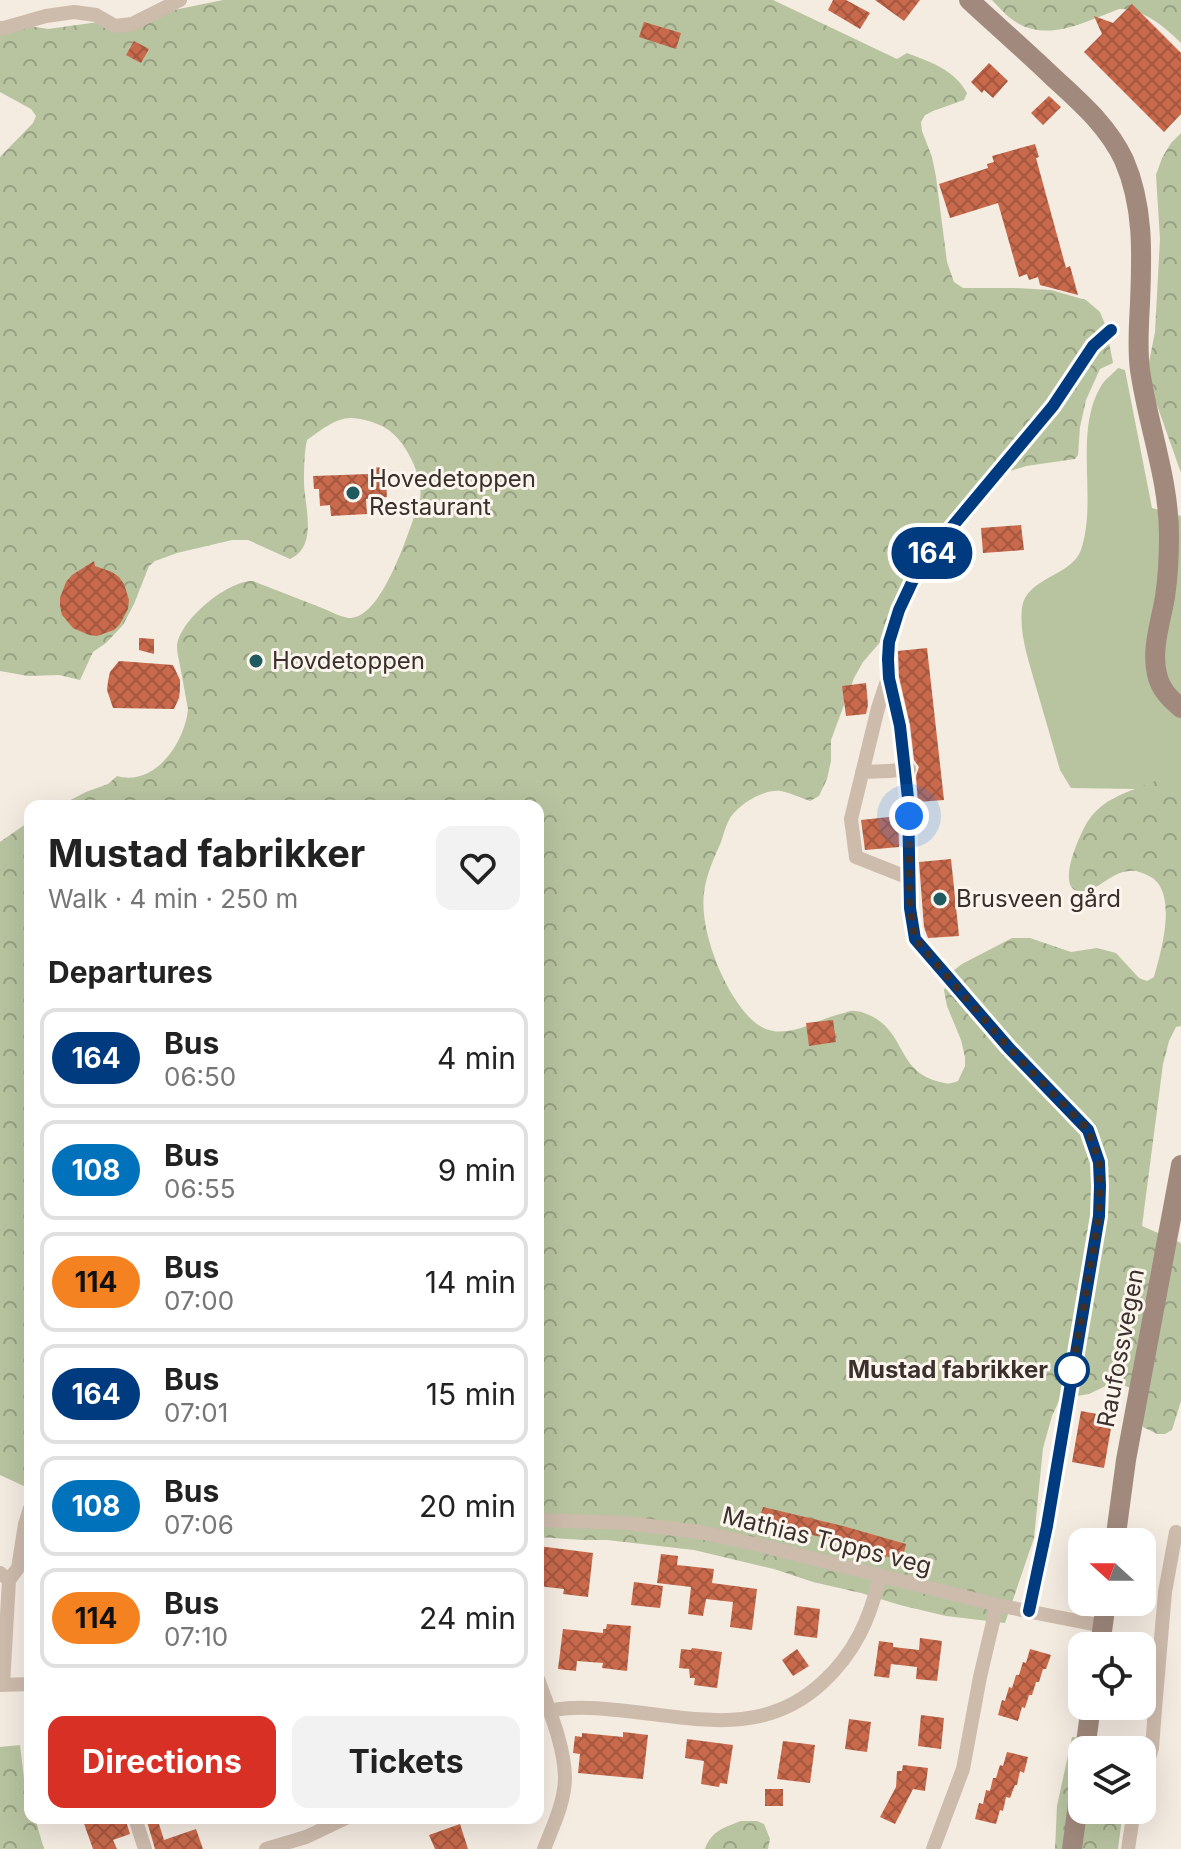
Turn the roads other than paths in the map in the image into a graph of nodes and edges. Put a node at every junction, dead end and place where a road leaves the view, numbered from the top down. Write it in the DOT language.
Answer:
graph roads {
  1 [pos="180,0"];
  2 [pos="969,0"];
  3 [pos="0,29"];
  4 [pos="1111,330"];
  5 [pos="889,678"];
  6 [pos="1181,708"];
  7 [pos="909,769"];
  8 [pos="862,772"];
  9 [pos="909,878"];
  10 [pos="1181,1165"];
  11 [pos="544,1520"];
  12 [pos="1117,1528"];
  13 [pos="24,1530"];
  14 [pos="1176,1532"];
  15 [pos="880,1576"];
  16 [pos="5,1577"];
  17 [pos="997,1605"];
  18 [pos="1029,1611"];
  19 [pos="1089,1632"];
  20 [pos="1156,1657"];
  21 [pos="24,1684"];
  22 [pos="2,1685"];
  23 [pos="544,1695"];
  24 [pos="550,1711"];
  25 [pos="137,1824"];
  26 [pos="337,1824"];
  27 [pos="1075,1824"];
  28 [pos="1132,1824"];
  29 [pos="308,1843"];
  30 [pos="145,1849"];
  31 [pos="266,1849"];
  32 [pos="544,1849"];
  33 [pos="933,1849"];
  34 [pos="1072,1849"];
  35 [pos="1128,1849"];
  1 -- 3 [label="street"];
  2 -- 6 [label="main road"];
  4 -- 5 [label="street"];
  5 -- 8 [label="street"];
  5 -- 9 [label="street"];
  7 -- 8 [label="street, bridge"];
  8 -- 9 [label="street"];
  9 -- 18 [label="street"];
  10 -- 12 [label="main road, Raufossvegen"];
  11 -- 15 [label="street, Mathias Topps veg"];
  13 -- 16 [label="street"];
  14 -- 20 [label="street"];
  15 -- 17 [label="street, Mathias Topps veg"];
  15 -- 24 [label="street"];
  16 -- 22 [label="street"];
  17 -- 18 [label="street, Mathias Topps veg"];
  17 -- 33 [label="street"];
  18 -- 19 [label="street, Mathias Topps veg"];
  21 -- 22 [label="street"];
  23 -- 24 [label="street"];
  24 -- 32 [label="street"];
  25 -- 30 [label="street"];
  26 -- 29 [label="street"];
  27 -- 34 [label="main road"];
  28 -- 35 [label="street"];
  29 -- 31 [label="street"];
}
